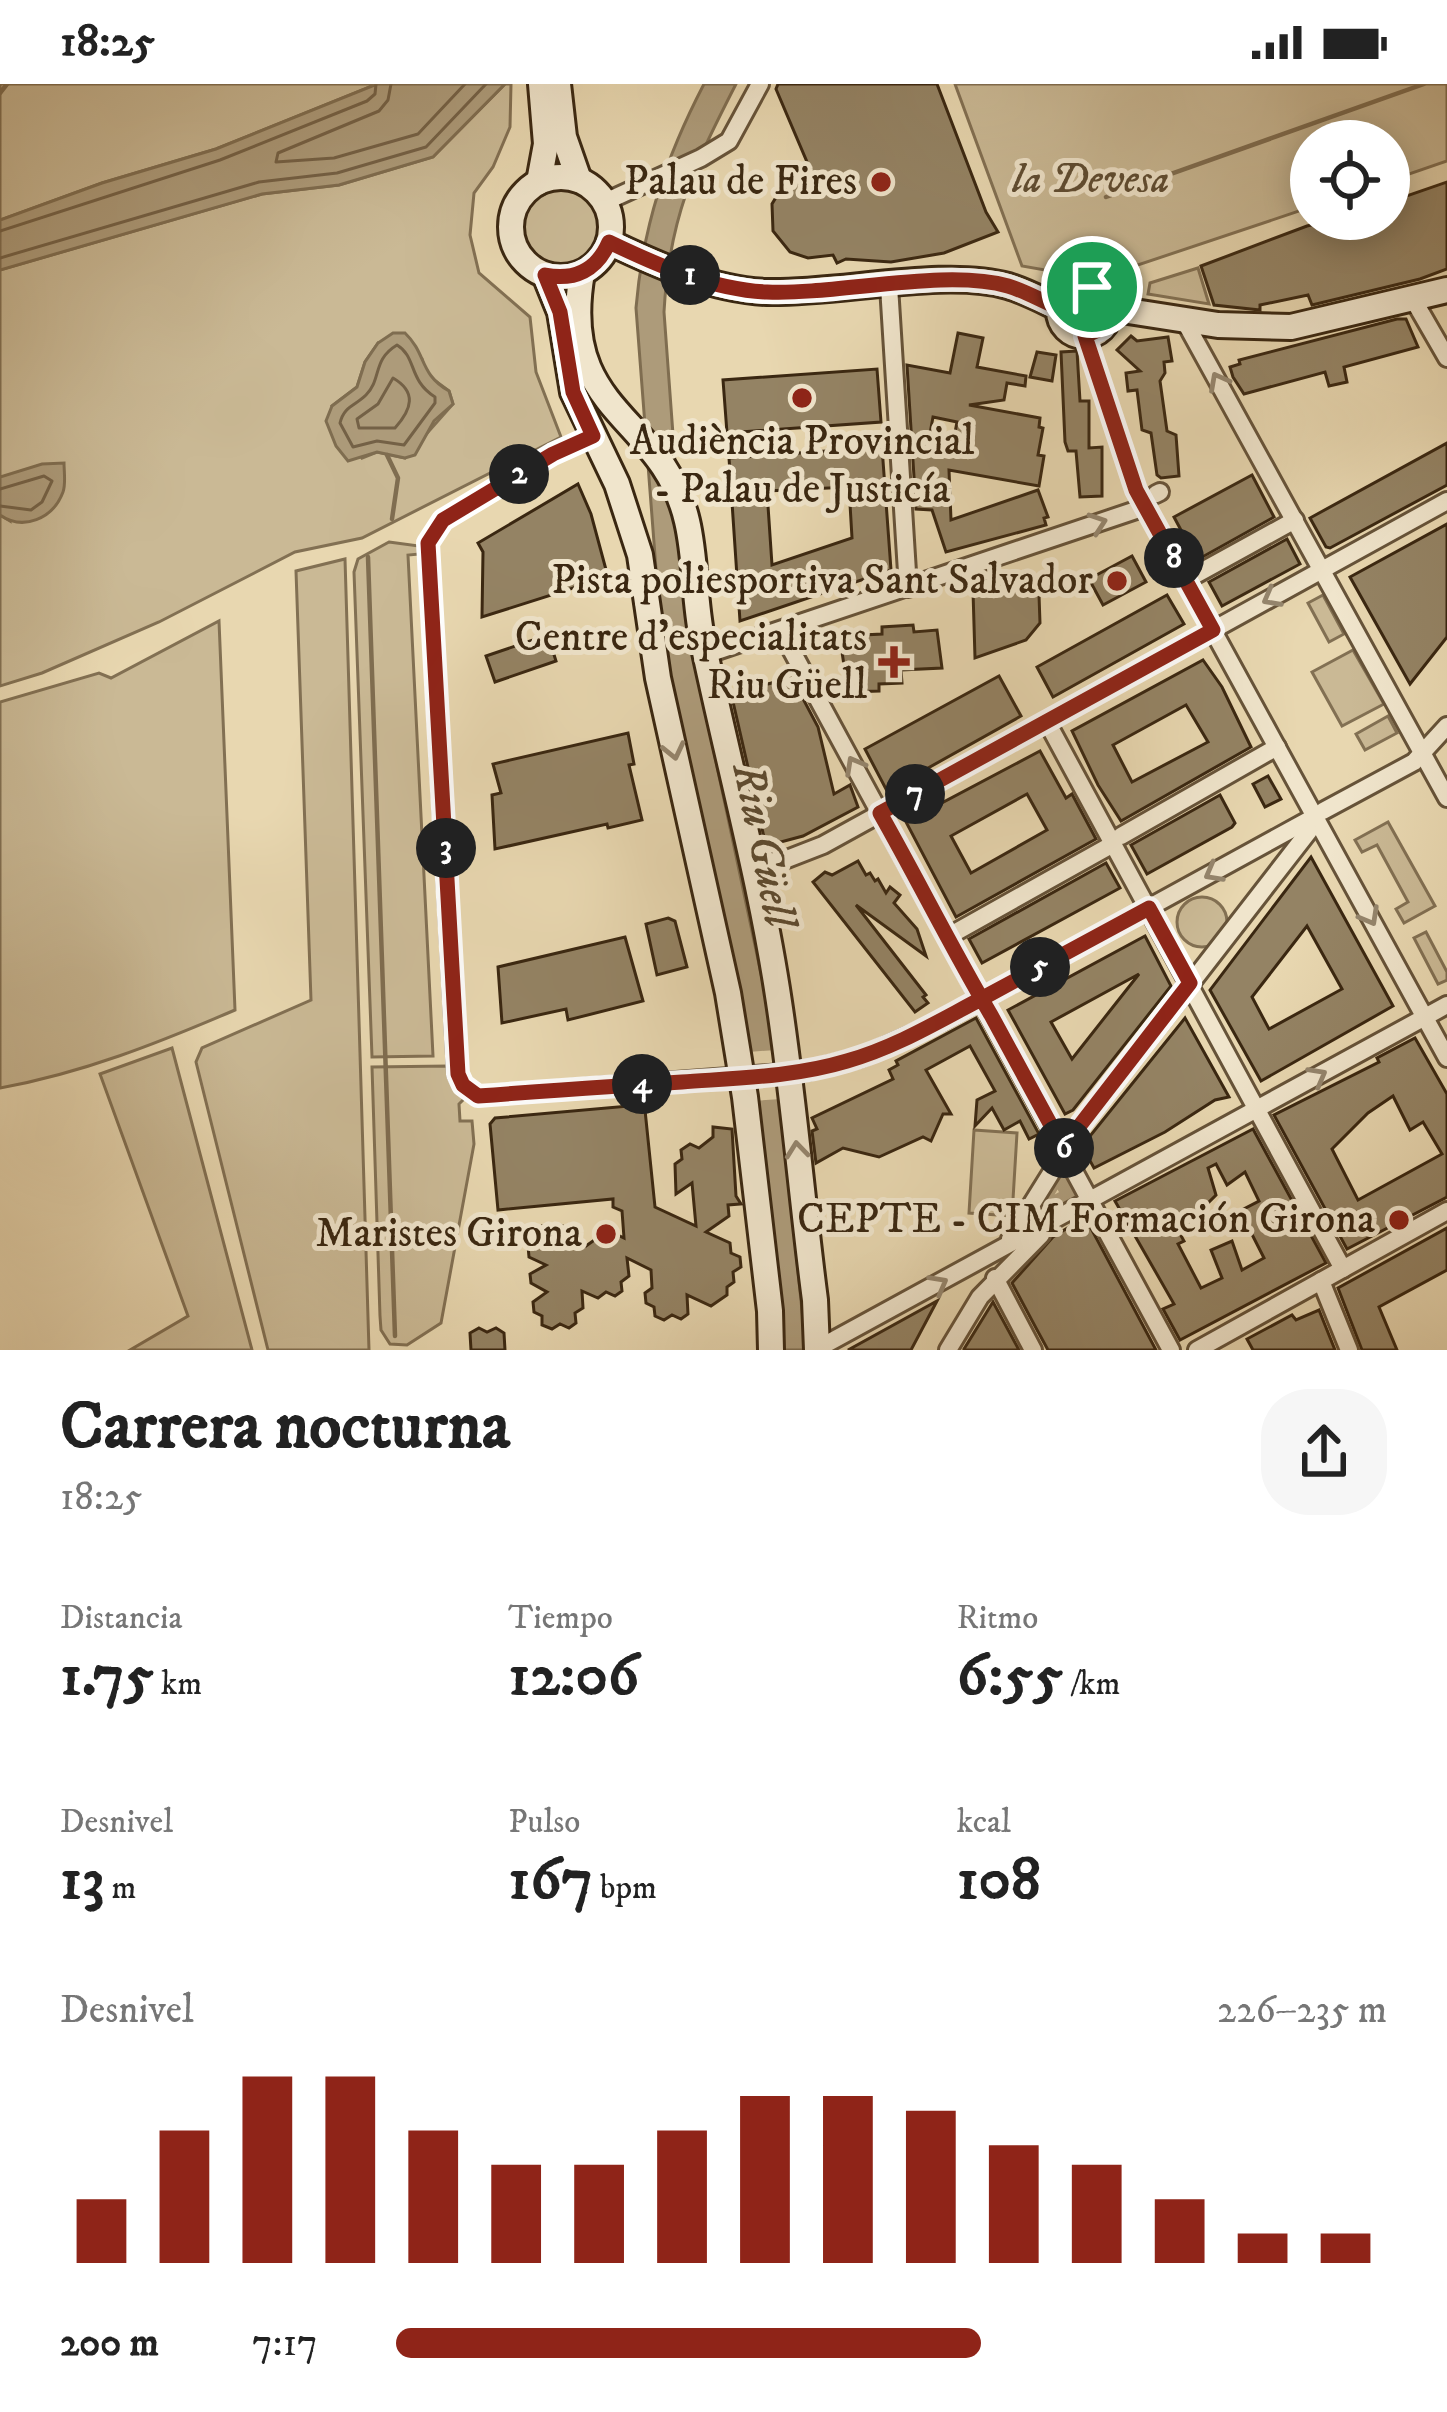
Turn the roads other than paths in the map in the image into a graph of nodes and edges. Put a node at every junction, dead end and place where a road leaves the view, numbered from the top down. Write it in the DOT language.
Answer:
graph roads {
  1 [pos="541,84"];
  2 [pos="558,84"];
  3 [pos="760,84"];
  4 [pos="552,114"];
  5 [pos="579,180"];
  6 [pos="538,182"];
  7 [pos="604,202"];
  8 [pos="609,242"];
  9 [pos="582,273"];
  10 [pos="545,275"];
  11 [pos="890,286"];
  12 [pos="1447,290"];
  13 [pos="1413,299"];
  14 [pos="1059,308"];
  15 [pos="1109,308"];
  16 [pos="1085,336"];
  17 [pos="1186,339"];
  18 [pos="1447,358"];
  19 [pos="593,436"];
  20 [pos="1154,498"];
  21 [pos="1447,501"];
  22 [pos="1295,520"];
  23 [pos="1322,570"];
  24 [pos="1186,580"];
  25 [pos="908,588"];
  26 [pos="1213,630"];
  27 [pos="781,631"];
  28 [pos="705,655"];
  29 [pos="1047,722"];
  30 [pos="1447,726"];
  31 [pos="1276,747"];
  32 [pos="1423,755"];
  33 [pos="1447,799"];
  34 [pos="880,813"];
  35 [pos="1316,819"];
  36 [pos="1121,836"];
  37 [pos="1106,848"];
  38 [pos="751,865"];
  39 [pos="1149,908"];
  40 [pos="956,932"];
  41 [pos="1190,983"];
  42 [pos="981,999"];
  43 [pos="1447,1005"];
  44 [pos="1425,1017"];
  45 [pos="1447,1058"];
  46 [pos="784,1073"];
  47 [pos="745,1077"];
  48 [pos="1259,1108"];
  49 [pos="1065,1151"];
  50 [pos="1089,1198"];
  51 [pos="1447,1211"];
  52 [pos="1063,1214"];
  53 [pos="1002,1250"];
  54 [pos="1343,1269"];
  55 [pos="995,1278"];
  56 [pos="1322,1281"];
  57 [pos="771,1350"];
  58 [pos="817,1350"];
  59 [pos="948,1350"];
  60 [pos="1034,1350"];
  61 [pos="1171,1350"];
  62 [pos="1197,1350"];
  63 [pos="1349,1350"];
  1 -- 4 [label="street"];
  2 -- 4 [label="street"];
  3 -- 7 [label="street"];
  4 -- 5 [label="street"];
  4 -- 6 [label="street"];
  5 -- 6 [label="street"];
  5 -- 7 [label="street"];
  6 -- 10 [label="street"];
  7 -- 8 [label="street"];
  8 -- 9 [label="street"];
  8 -- 11 [label="street"];
  9 -- 10 [label="street"];
  9 -- 28 [label="street"];
  10 -- 19 [label="street"];
  11 -- 14 [label="street"];
  11 -- 25 [label="street"];
  12 -- 13 [label="street"];
  13 -- 17 [label="street"];
  13 -- 18 [label="street"];
  14 -- 15 [label="street"];
  14 -- 16 [label="street"];
  15 -- 16 [label="street"];
  15 -- 17 [label="street"];
  16 -- 20 [label="street"];
  22 -- 17 [label="street, one-way"];
  19 -- 47 [label="street, one-way"];
  19 -- 47 [label="street"];
  20 -- 24 [label="street"];
  25 -- 20 [label="street, one-way"];
  21 -- 23 [label="street"];
  22 -- 23 [label="street"];
  22 -- 24 [label="street"];
  23 -- 26 [label="street, one-way"];
  23 -- 32 [label="street"];
  24 -- 26 [label="street"];
  25 -- 27 [label="street"];
  26 -- 29 [label="street"];
  26 -- 31 [label="street"];
  27 -- 28 [label="street"];
  34 -- 27 [label="street, one-way"];
  28 -- 38 [label="street"];
  29 -- 34 [label="street"];
  29 -- 39 [label="street"];
  30 -- 32 [label="street"];
  31 -- 35 [label="street"];
  31 -- 36 [label="street"];
  32 -- 33 [label="street"];
  32 -- 35 [label="street"];
  34 -- 38 [label="street"];
  34 -- 42 [label="street"];
  35 -- 39 [label="street, one-way"];
  35 -- 41 [label="street"];
  35 -- 44 [label="street, one-way"];
  37 -- 40 [label="street"];
  38 -- 46 [label="street"];
  39 -- 41 [label="street"];
  39 -- 42 [label="street"];
  41 -- 48 [label="street"];
  41 -- 49 [label="street"];
  42 -- 46 [label="street"];
  42 -- 49 [label="street"];
  43 -- 44 [label="street"];
  44 -- 45 [label="street"];
  48 -- 44 [label="street, one-way"];
  46 -- 47 [label="street"];
  58 -- 46 [label="street, one-way"];
  47 -- 57 [label="street"];
  48 -- 50 [label="street"];
  48 -- 54 [label="street"];
  49 -- 50 [label="street"];
  49 -- 53 [label="street"];
  50 -- 52 [label="street"];
  50 -- 61 [label="street"];
  51 -- 54 [label="street"];
  52 -- 53 [label="street"];
  52 -- 55 [label="street"];
  58 -- 53 [label="street, one-way"];
  54 -- 56 [label="street"];
  55 -- 59 [label="street"];
  55 -- 60 [label="street"];
  56 -- 62 [label="street"];
  56 -- 63 [label="street"];
}
